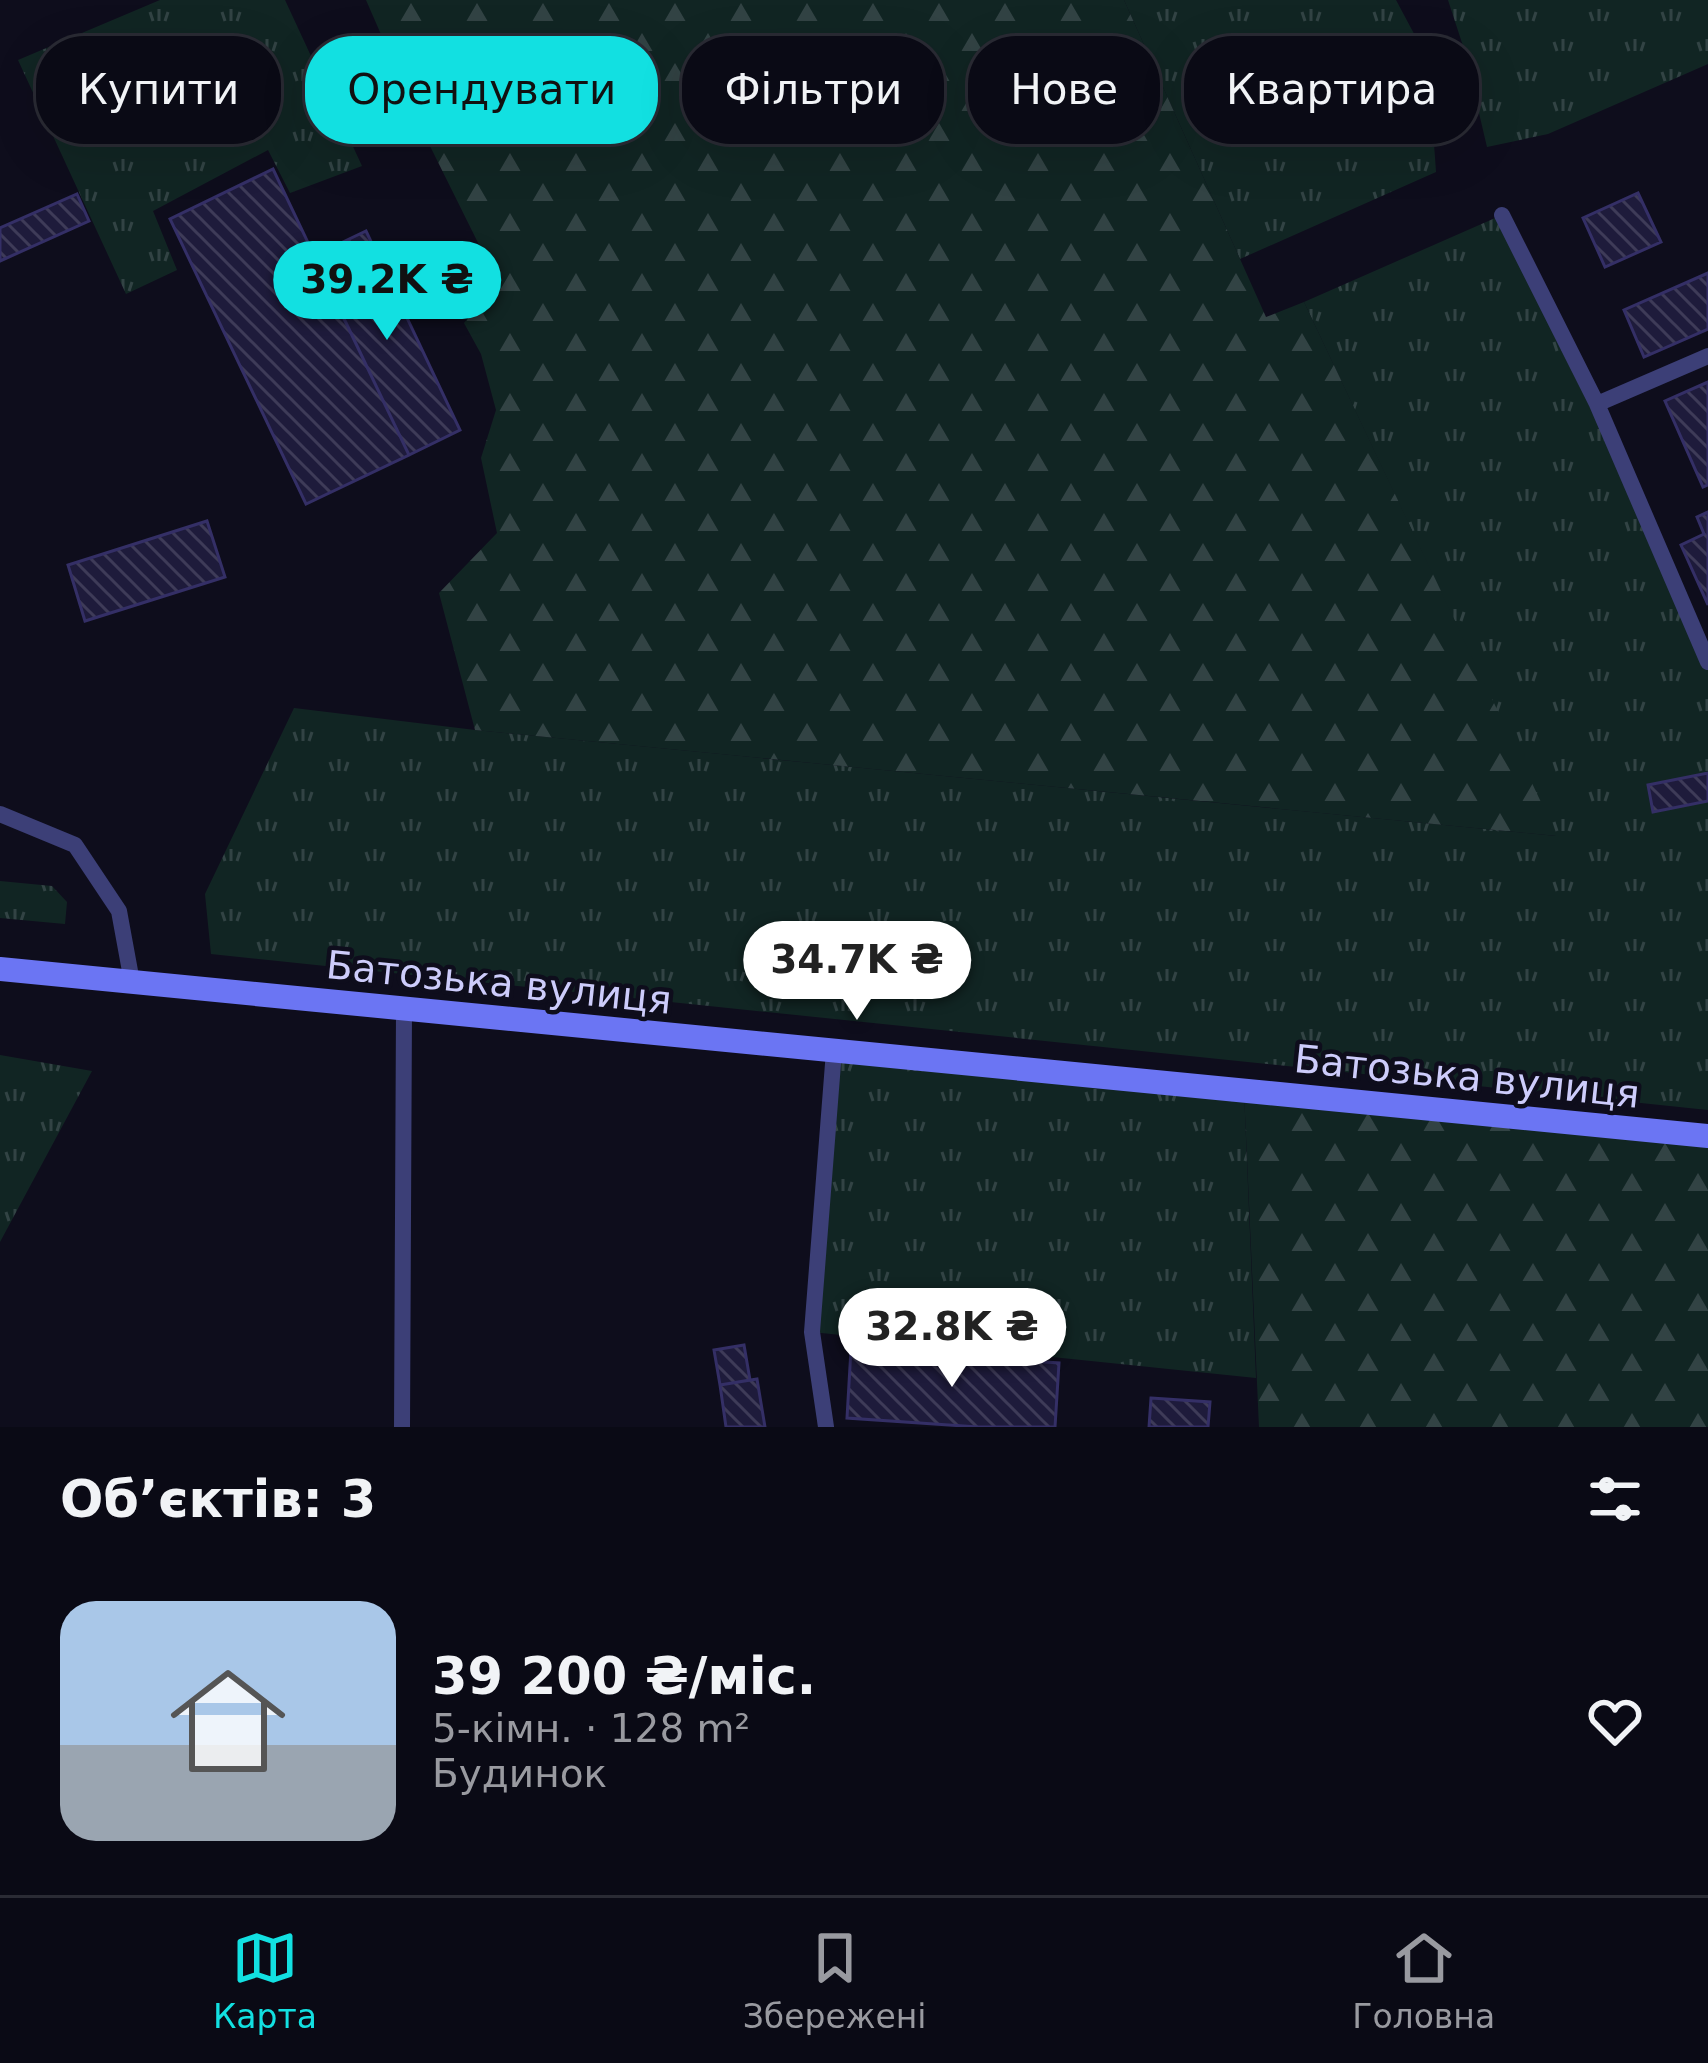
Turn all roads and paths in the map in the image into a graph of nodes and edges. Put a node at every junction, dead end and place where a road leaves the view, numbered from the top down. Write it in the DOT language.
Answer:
graph roads {
  1 [pos="1502,215"];
  2 [pos="1708,356"];
  3 [pos="1597,404"];
  4 [pos="1707,657"];
  5 [pos="0,814"];
  6 [pos="0,969"];
  7 [pos="132,982"];
  8 [pos="404,1009"];
  9 [pos="834,1051"];
  10 [pos="1708,1136"];
  11 [pos="402,1427"];
  12 [pos="826,1427"];
  1 -- 3 [label="lane"];
  2 -- 3 [label="lane"];
  3 -- 4 [label="lane"];
  5 -- 7 [label="lane"];
  6 -- 7 [label="street, Батозька вулиця"];
  7 -- 8 [label="street, Батозька вулиця"];
  8 -- 9 [label="street, Батозька вулиця"];
  8 -- 11 [label="lane"];
  9 -- 10 [label="street, Батозька вулиця"];
  9 -- 12 [label="lane"];
}
